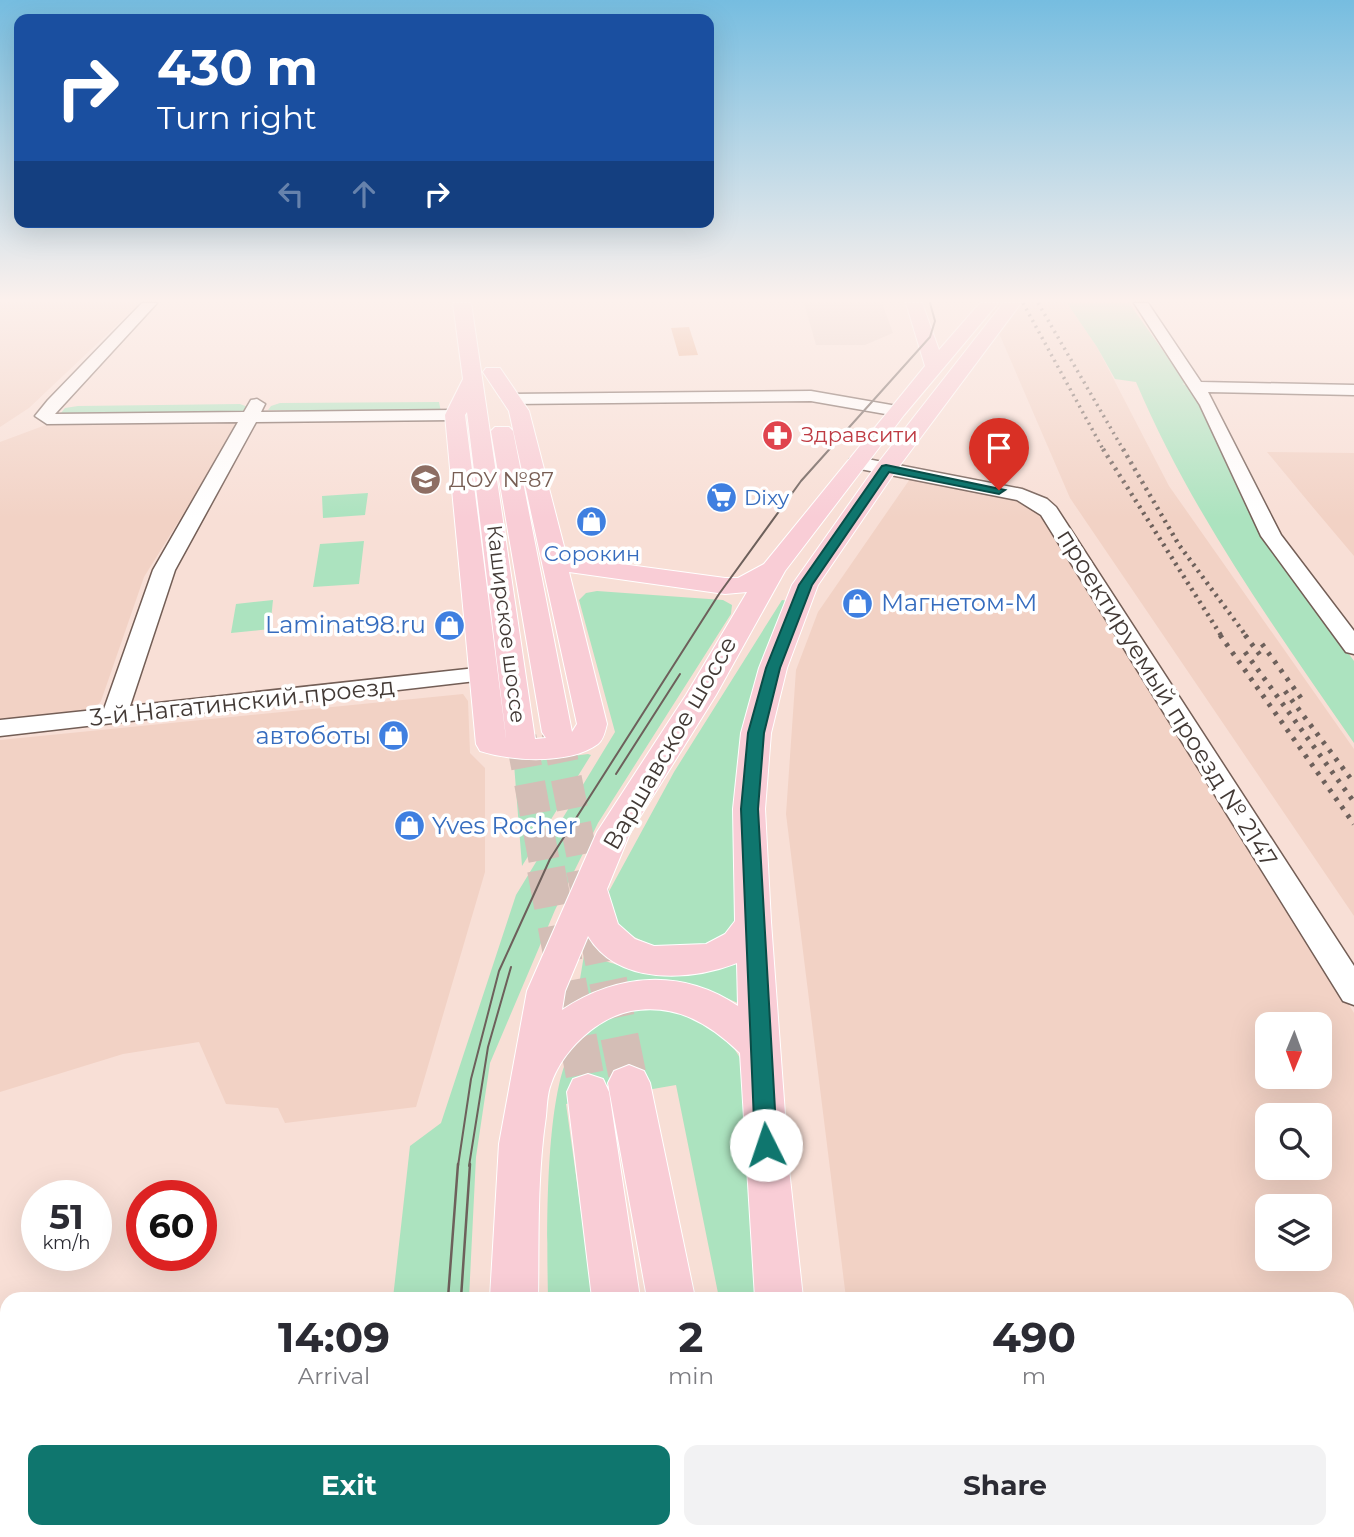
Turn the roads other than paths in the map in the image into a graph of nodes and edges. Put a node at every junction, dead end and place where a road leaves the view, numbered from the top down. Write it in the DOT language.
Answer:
graph roads {
  1 [pos="82,375"];
  2 [pos="474,375"];
  3 [pos="926,375"];
  4 [pos="947,375"];
  5 [pos="1189,375"];
  6 [pos="475,384"];
  7 [pos="1197,387"];
  8 [pos="1354,390"];
  9 [pos="510,399"];
  10 [pos="254,410"];
  11 [pos="897,411"];
  12 [pos="856,463"];
  13 [pos="886,468"];
  14 [pos="550,549"];
  15 [pos="773,569"];
  16 [pos="565,604"];
  17 [pos="742,620"];
  18 [pos="1354,647"];
  19 [pos="485,674"];
  20 [pos="114,716"];
  21 [pos="0,728"];
  22 [pos="557,732"];
  23 [pos="521,737"];
  24 [pos="590,889"];
  25 [pos="753,922"];
  26 [pos="1354,992"];
  27 [pos="760,1047"];
  28 [pos="530,1082"];
  29 [pos="514,1292"];
  30 [pos="616,1292"];
  31 [pos="669,1292"];
  32 [pos="779,1292"];
  1 -- 10 [label="street"];
  2 -- 6 [label="main road, Каширское шоссе"];
  3 -- 11 [label="main road, Варшавское шоссе"];
  4 -- 13 [label="main road, Варшавское шоссе"];
  5 -- 7 [label="street"];
  6 -- 9 [label="main road"];
  6 -- 10 [label="street"];
  6 -- 19 [label="main road"];
  6 -- 22 [label="main road, Каширское шоссе"];
  6 -- 23 [label="main road, Каширское шоссе"];
  7 -- 8 [label="street"];
  7 -- 18 [label="street"];
  9 -- 11 [label="street"];
  9 -- 14 [label="main road"];
  10 -- 20 [label="street"];
  11 -- 12 [label="main road, Варшавское шоссе"];
  12 -- 13 [label="street, проектируемый проезд № 2147"];
  12 -- 15 [label="main road, Варшавское шоссе"];
  13 -- 25 [label="main road, Варшавское шоссе"];
  13 -- 26 [label="street, проектируемый проезд № 2147"];
  14 -- 15 [label="main road"];
  14 -- 16 [label="main road"];
  15 -- 17 [label="main road, Варшавское шоссе"];
  16 -- 17 [label="main road"];
  16 -- 19 [label="main road"];
  17 -- 24 [label="main road, Варшавское шоссе"];
  19 -- 20 [label="street, 3-й Нагатинский проезд"];
  20 -- 21 [label="street, 3-й Нагатинский проезд"];
  24 -- 25 [label="main road"];
  24 -- 28 [label="main road, Варшавское шоссе"];
  25 -- 27 [label="main road, Варшавское шоссе"];
  27 -- 28 [label="main road"];
  27 -- 32 [label="main road, Варшавское шоссе"];
  28 -- 29 [label="main road, Варшавское шоссе"];
  30 -- 31 [label="main road"];
}
